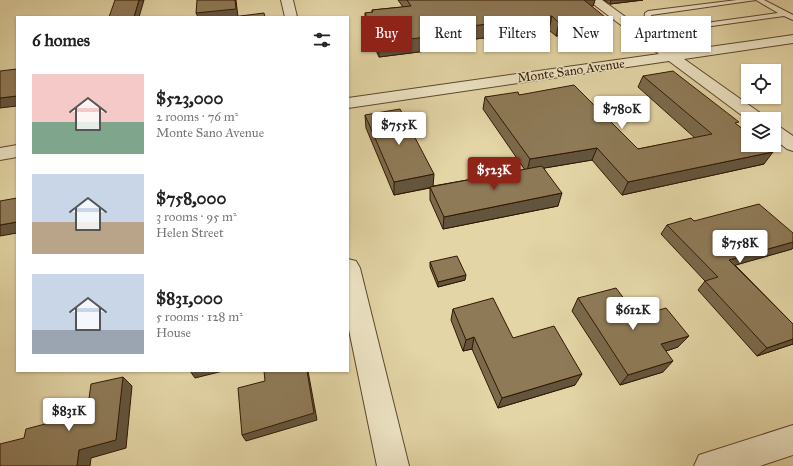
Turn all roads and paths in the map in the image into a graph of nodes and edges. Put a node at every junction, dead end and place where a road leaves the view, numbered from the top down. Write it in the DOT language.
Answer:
graph roads {
  1 [pos="288,0"];
  2 [pos="594,0"];
  3 [pos="753,0"];
  4 [pos="759,0"];
  5 [pos="785,14"];
  6 [pos="291,16"];
  7 [pos="648,16"];
  8 [pos="793,18"];
  9 [pos="621,19"];
  10 [pos="711,24"];
  11 [pos="793,39"];
  12 [pos="666,52"];
  13 [pos="673,57"];
  14 [pos="349,103"];
  15 [pos="748,112"];
  16 [pos="781,136"];
  17 [pos="793,145"];
  18 [pos="16,151"];
  19 [pos="0,154"];
  20 [pos="349,272"];
  21 [pos="793,440"];
  22 [pos="393,466"];
  23 [pos="710,466"];
  1 -- 6 [label="street"];
  2 -- 9 [label="street"];
  3 -- 7 [label="lane"];
  4 -- 5 [label="lane"];
  5 -- 8 [label="lane"];
  5 -- 10 [label="lane"];
  11 -- 13 [label="street, Monte Sano Avenue"];
  12 -- 13 [label="street"];
  13 -- 14 [label="street, Monte Sano Avenue"];
  13 -- 15 [label="street"];
  16 -- 17 [label="street"];
  18 -- 19 [label="street"];
  20 -- 22 [label="street"];
  21 -- 23 [label="street"];
}
